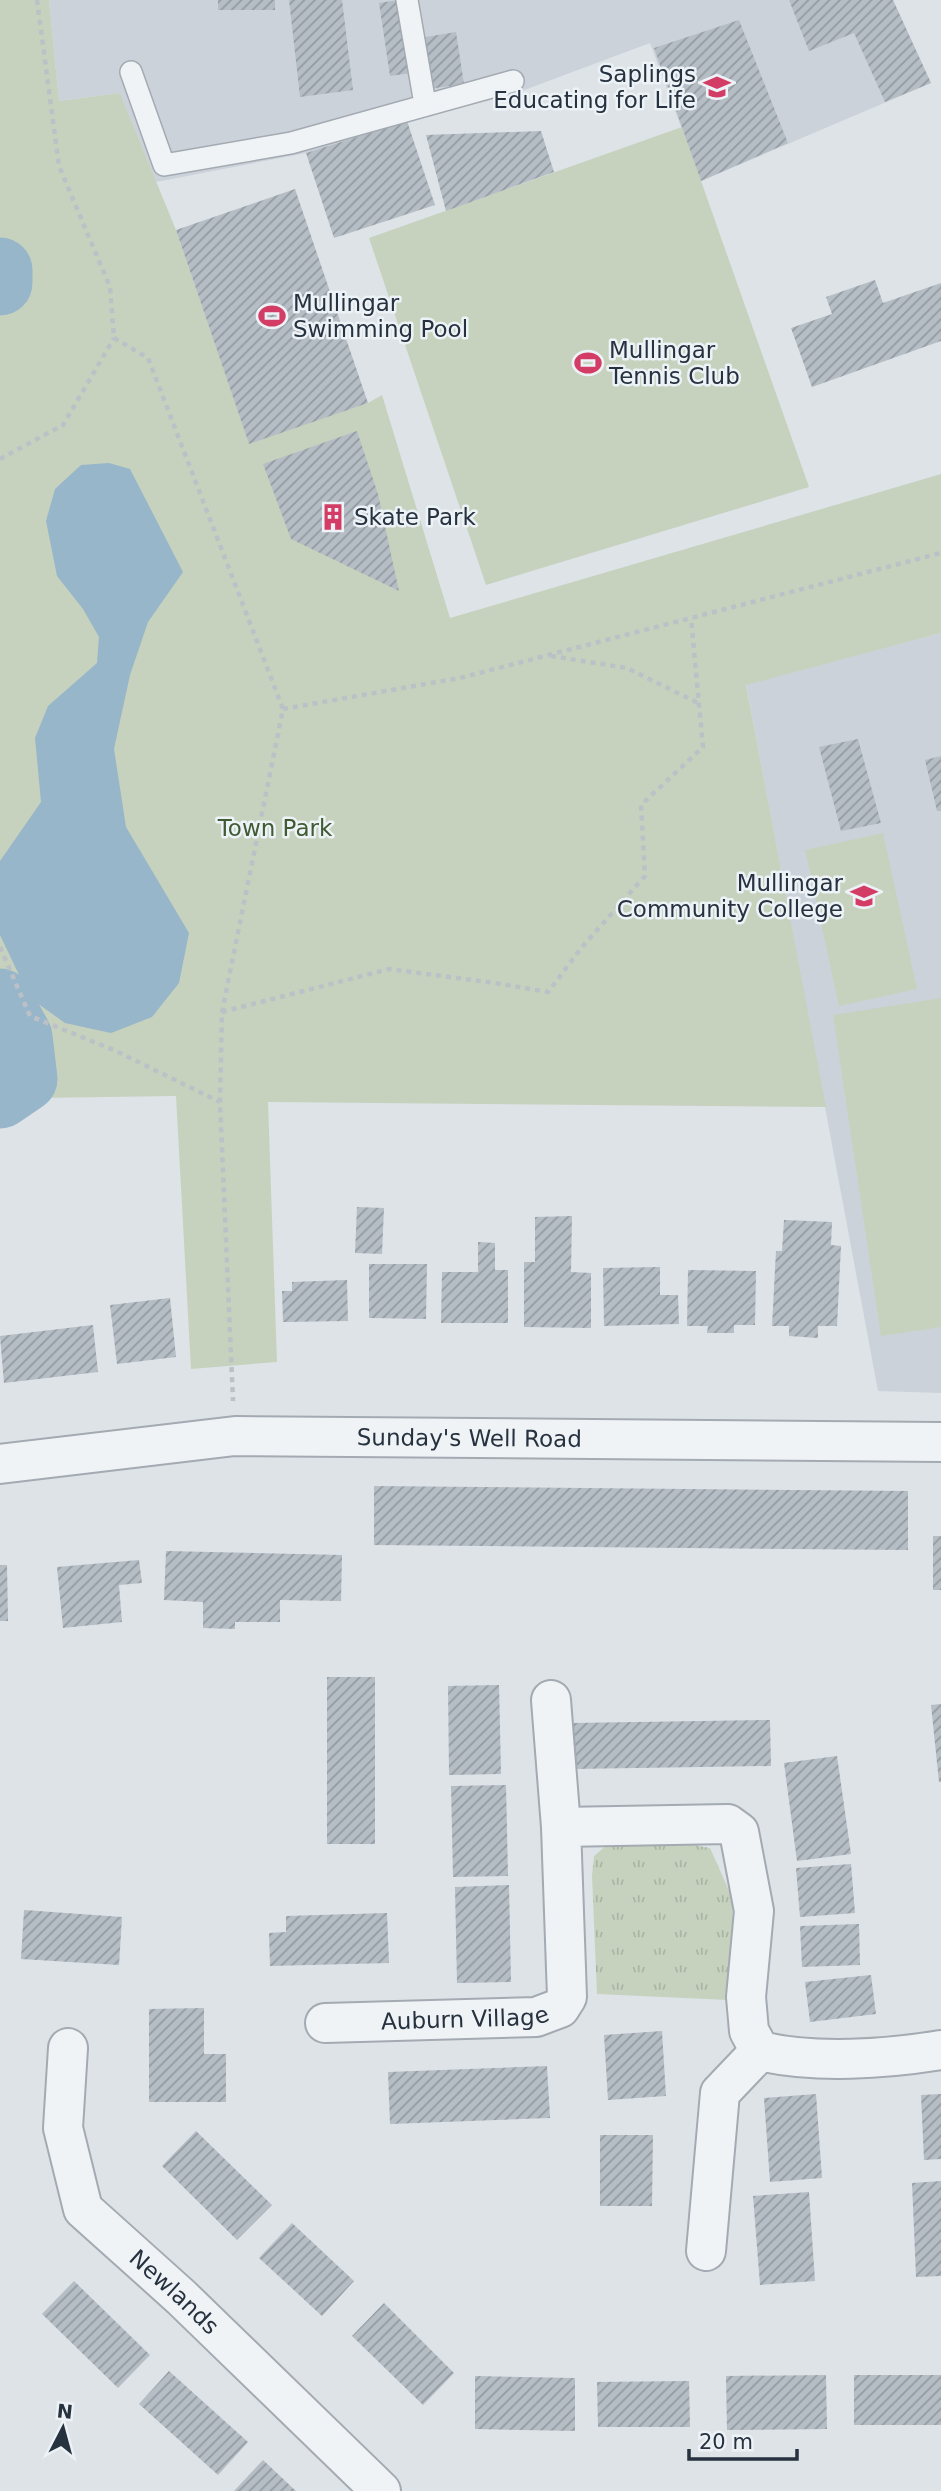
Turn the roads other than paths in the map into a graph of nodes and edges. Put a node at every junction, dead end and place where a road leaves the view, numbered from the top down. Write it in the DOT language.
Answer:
graph roads {
  1 [pos="407,0"];
  2 [pos="131,72"];
  3 [pos="513,81"];
  4 [pos="425,104"];
  5 [pos="941,1442"];
  6 [pos="0,1464"];
  7 [pos="551,1700"];
  8 [pos="561,1827"];
  9 [pos="326,2023"];
  10 [pos="68,2048"];
  11 [pos="941,2050"];
  12 [pos="760,2051"];
  13 [pos="706,2251"];
  14 [pos="381,2491"];
  1 -- 4 [label="lane"];
  2 -- 4 [label="lane"];
  3 -- 4 [label="lane"];
  5 -- 6 [label="street, Sunday's Well Road"];
  7 -- 8 [label="street, Auburn Village"];
  8 -- 9 [label="street, Auburn Village"];
  8 -- 12 [label="street"];
  10 -- 14 [label="street, Newlands"];
  11 -- 12 [label="street"];
  12 -- 13 [label="street"];
}
